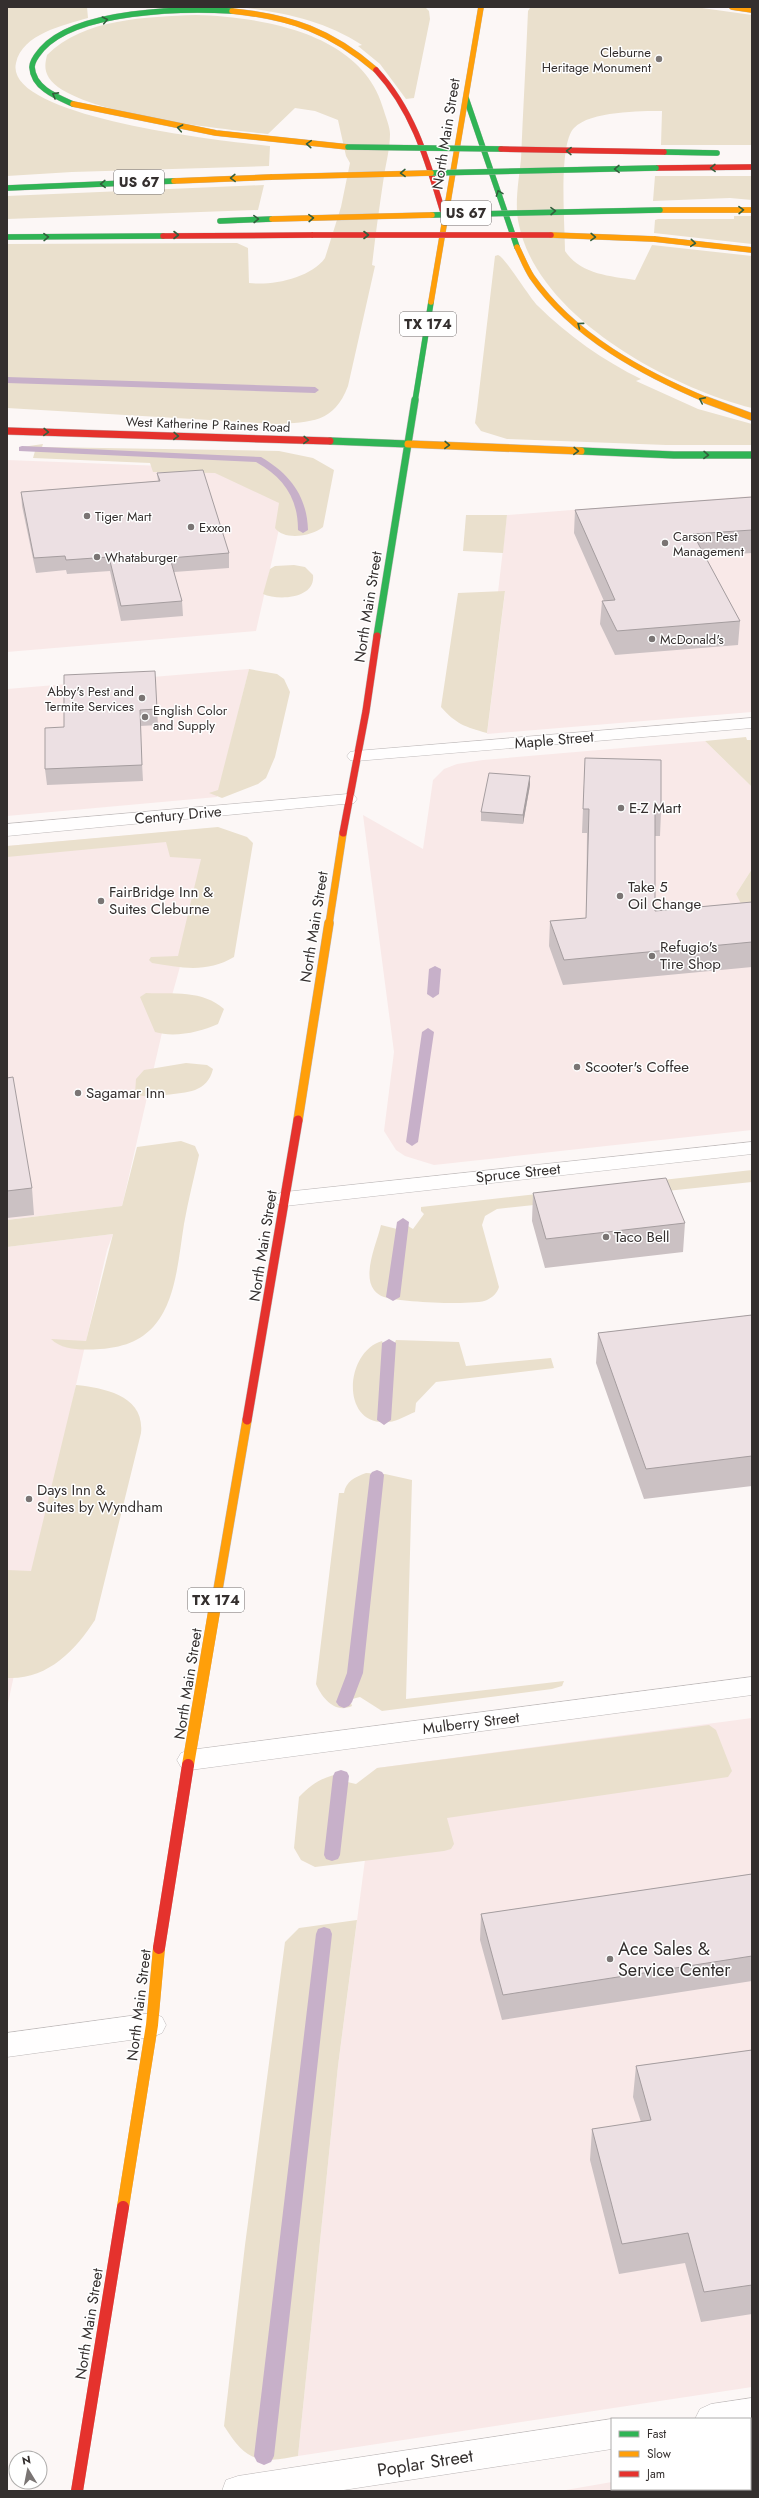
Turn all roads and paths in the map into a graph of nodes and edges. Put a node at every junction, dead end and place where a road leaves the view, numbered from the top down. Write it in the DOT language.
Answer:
graph roads {
  1 [pos="481,7"];
  2 [pos="732,7"];
  3 [pos="752,10"];
  4 [pos="466,98"];
  5 [pos="728,153"];
  6 [pos="752,167"];
  7 [pos="7,188"];
  8 [pos="752,210"];
  9 [pos="210,221"];
  10 [pos="446,222"];
  11 [pos="62,227"];
  12 [pos="7,229"];
  13 [pos="7,237"];
  14 [pos="752,250"];
  15 [pos="752,417"];
  16 [pos="7,431"];
  17 [pos="408,444"];
  18 [pos="752,455"];
  19 [pos="752,723"];
  20 [pos="356,756"];
  21 [pos="348,799"];
  22 [pos="7,830"];
  23 [pos="752,1148"];
  24 [pos="285,1199"];
  25 [pos="752,1686"];
  26 [pos="190,1760"];
  27 [pos="152,2025"];
  28 [pos="7,2045"];
  29 [pos="752,2413"];
  30 [pos="718,2418"];
  31 [pos="611,2434"];
  32 [pos="76,2491"];
  33 [pos="238,2491"];
  1 -- 4 [label="main road, North Main Street / TX 174"];
  2 -- 3 [label="main road"];
  4 -- 10 [label="main road, North Main Street / TX 174"];
  15 -- 4 [label="main road, one-way"];
  5 -- 10 [label="main road, one-way, bridge"];
  6 -- 7 [label="main road, US 67, one-way, bridge"];
  9 -- 8 [label="main road, US 67, one-way, bridge"];
  10 -- 17 [label="main road, North Main Street / TX 174"];
  11 -- 12 [label="main road"];
  13 -- 14 [label="main road, one-way, bridge"];
  16 -- 17 [label="main road, West Katherine P Raines Road, one-way"];
  17 -- 18 [label="main road, West Katherine P Raines Road, one-way"];
  17 -- 20 [label="main road, North Main Street / TX 174"];
  19 -- 20 [label="street, Maple Street"];
  20 -- 21 [label="main road, North Main Street / TX 174"];
  21 -- 22 [label="street, Century Drive"];
  21 -- 24 [label="main road, North Main Street / TX 174"];
  23 -- 24 [label="street, Spruce Street"];
  24 -- 26 [label="main road, North Main Street / TX 174"];
  25 -- 26 [label="street, Mulberry Street"];
  26 -- 27 [label="main road, North Main Street / TX 174"];
  27 -- 28 [label="street"];
  27 -- 32 [label="main road, North Main Street / TX 174"];
  29 -- 30 [label="street"];
  31 -- 33 [label="street, Poplar Street"];
}
